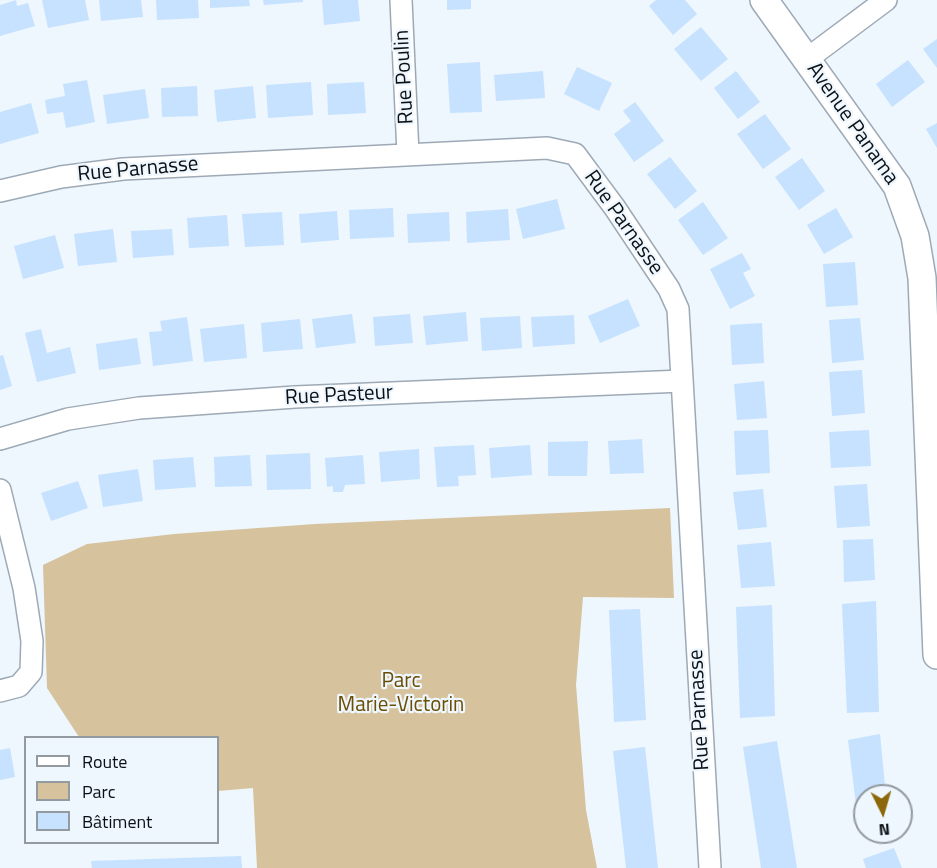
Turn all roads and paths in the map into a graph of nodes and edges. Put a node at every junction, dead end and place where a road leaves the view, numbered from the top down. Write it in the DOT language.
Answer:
graph roads {
  1 [pos="401,0"];
  2 [pos="764,0"];
  3 [pos="886,0"];
  4 [pos="807,59"];
  5 [pos="408,154"];
  6 [pos="0,191"];
  7 [pos="682,381"];
  8 [pos="0,439"];
  9 [pos="0,490"];
  10 [pos="937,655"];
  11 [pos="0,691"];
  12 [pos="710,868"];
  1 -- 5 [label="street, Rue Poulin"];
  2 -- 4 [label="street, Avenue Panama"];
  3 -- 4 [label="street"];
  4 -- 10 [label="street, Avenue Panama"];
  5 -- 6 [label="street, Rue Parnasse"];
  5 -- 7 [label="street, Rue Parnasse"];
  7 -- 8 [label="street, Rue Pasteur"];
  7 -- 12 [label="street, Rue Parnasse"];
  9 -- 11 [label="street"];
}
